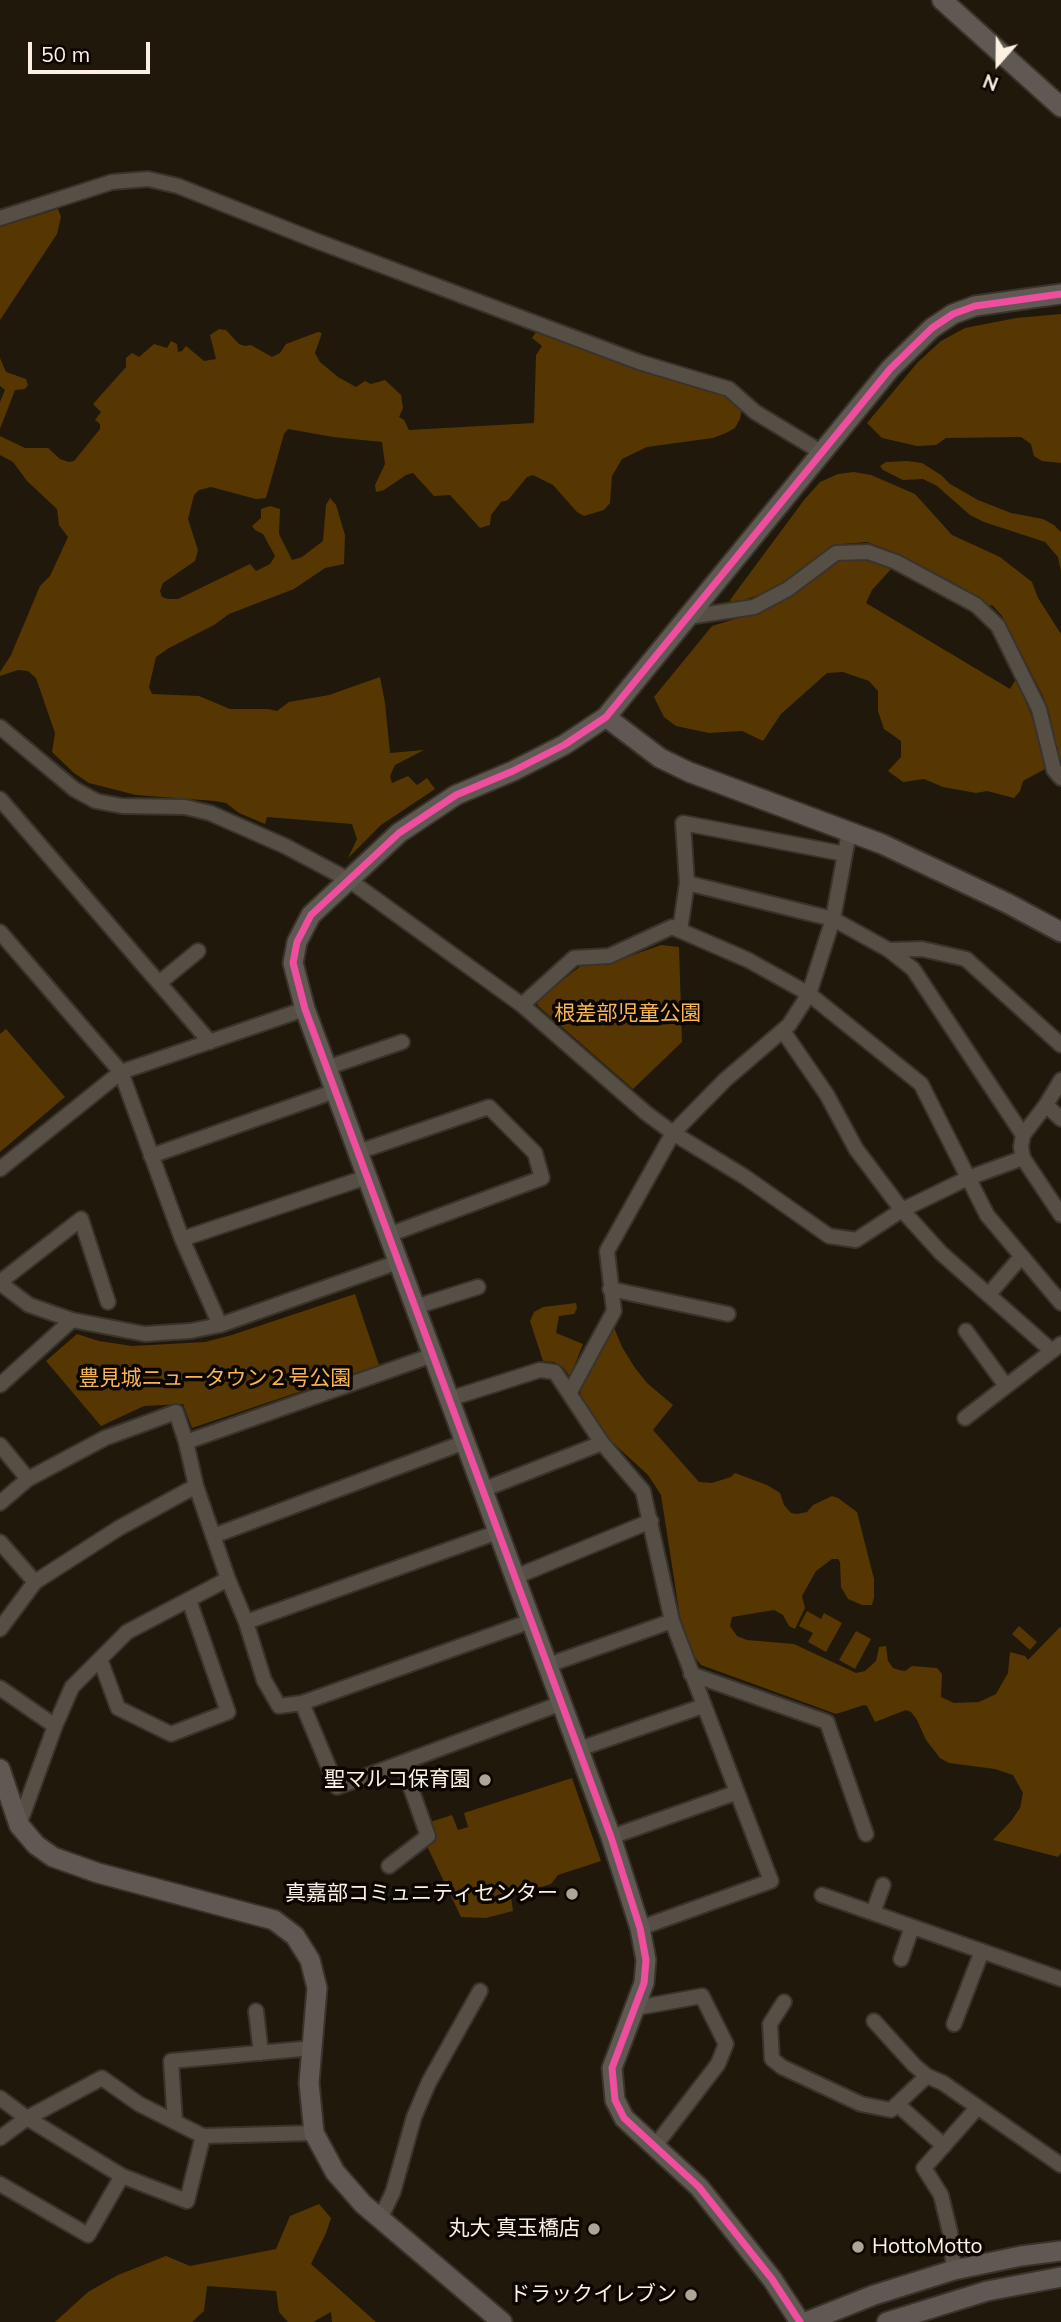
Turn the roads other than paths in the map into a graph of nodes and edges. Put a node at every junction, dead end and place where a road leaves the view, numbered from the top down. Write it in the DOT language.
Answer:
graph roads {
  1 [pos="942,0"];
  2 [pos="1061,106"];
  3 [pos="0,218"];
  4 [pos="1061,294"];
  5 [pos="821,452"];
  6 [pos="688,617"];
  7 [pos="606,717"];
  8 [pos="0,727"];
  9 [pos="1061,778"];
  10 [pos="0,799"];
  11 [pos="849,832"];
  12 [pos="845,854"];
  13 [pos="349,880"];
  14 [pos="687,883"];
  15 [pos="833,919"];
  16 [pos="680,930"];
  17 [pos="0,932"];
  18 [pos="1061,932"];
  19 [pos="889,950"];
  20 [pos="198,951"];
  21 [pos="159,983"];
  22 [pos="809,994"];
  23 [pos="522,1005"];
  24 [pos="305,1009"];
  25 [pos="783,1031"];
  26 [pos="210,1042"];
  27 [pos="402,1042"];
  28 [pos="1061,1045"];
  29 [pos="326,1068"];
  30 [pos="121,1072"];
  31 [pos="1061,1080"];
  32 [pos="335,1091"];
  33 [pos="1046,1105"];
  34 [pos="1061,1119"];
  35 [pos="673,1133"];
  36 [pos="1023,1135"];
  37 [pos="358,1153"];
  38 [pos="151,1156"];
  39 [pos="1023,1158"];
  40 [pos="0,1169"];
  41 [pos="367,1177"];
  42 [pos="968,1178"];
  43 [pos="902,1210"];
  44 [pos="1061,1215"];
  45 [pos="388,1235"];
  46 [pos="181,1239"];
  47 [pos="1021,1257"];
  48 [pos="398,1262"];
  49 [pos="0,1282"];
  50 [pos="478,1287"];
  51 [pos="610,1289"];
  52 [pos="989,1294"];
  53 [pos="108,1302"];
  54 [pos="1061,1303"];
  55 [pos="415,1307"];
  56 [pos="728,1314"];
  57 [pos="72,1320"];
  58 [pos="220,1325"];
  59 [pos="966,1331"];
  60 [pos="1056,1347"];
  61 [pos="433,1355"];
  62 [pos="0,1385"];
  63 [pos="1006,1386"];
  64 [pos="570,1392"];
  65 [pos="449,1399"];
  66 [pos="965,1418"];
  67 [pos="186,1442"];
  68 [pos="465,1442"];
  69 [pos="602,1443"];
  70 [pos="0,1446"];
  71 [pos="28,1479"];
  72 [pos="196,1486"];
  73 [pos="482,1490"];
  74 [pos="0,1503"];
  75 [pos="651,1521"];
  76 [pos="498,1532"];
  77 [pos="213,1536"];
  78 [pos="0,1542"];
  79 [pos="515,1577"];
  80 [pos="228,1579"];
  81 [pos="35,1582"];
  82 [pos="189,1600"];
  83 [pos="531,1621"];
  84 [pos="672,1621"];
  85 [pos="246,1622"];
  86 [pos="0,1629"];
  87 [pos="100,1660"];
  88 [pos="548,1665"];
  89 [pos="691,1674"];
  90 [pos="0,1688"];
  91 [pos="302,1703"];
  92 [pos="562,1703"];
  93 [pos="703,1706"];
  94 [pos="55,1726"];
  95 [pos="579,1749"];
  96 [pos="402,1763"];
  97 [pos="0,1769"];
  98 [pos="735,1793"];
  99 [pos="19,1825"];
  100 [pos="866,1834"];
  101 [pos="611,1837"];
  102 [pos="388,1866"];
  103 [pos="883,1885"];
  104 [pos="822,1895"];
  105 [pos="873,1913"];
  106 [pos="912,1927"];
  107 [pos="640,1928"];
  108 [pos="982,1951"];
  109 [pos="901,1959"];
  110 [pos="1061,1979"];
  111 [pos="480,1991"];
  112 [pos="785,2002"];
  113 [pos="635,2008"];
  114 [pos="256,2011"];
  115 [pos="874,2021"];
  116 [pos="954,2024"];
  117 [pos="312,2048"];
  118 [pos="261,2053"];
  119 [pos="927,2076"];
  120 [pos="0,2098"];
  121 [pos="897,2105"];
  122 [pos="977,2108"];
  123 [pos="27,2118"];
  124 [pos="175,2122"];
  125 [pos="314,2133"];
  126 [pos="203,2136"];
  127 [pos="0,2138"];
  128 [pos="655,2146"];
  129 [pos="944,2146"];
  130 [pos="1061,2165"];
  131 [pos="122,2176"];
  132 [pos="0,2184"];
  133 [pos="380,2219"];
  134 [pos="1061,2251"];
  135 [pos="954,2270"];
  136 [pos="1061,2277"];
  137 [pos="502,2322"];
  138 [pos="800,2322"];
  139 [pos="806,2322"];
  140 [pos="887,2322"];
  1 -- 2 [label="street"];
  3 -- 5 [label="street"];
  4 -- 5 [label="street"];
  5 -- 6 [label="street"];
  6 -- 7 [label="street"];
  6 -- 9 [label="street"];
  7 -- 11 [label="street"];
  7 -- 13 [label="street"];
  8 -- 13 [label="street"];
  10 -- 21 [label="street"];
  11 -- 12 [label="street"];
  11 -- 18 [label="street"];
  12 -- 14 [label="street"];
  12 -- 15 [label="street"];
  13 -- 23 [label="street"];
  13 -- 24 [label="street"];
  14 -- 15 [label="street"];
  14 -- 16 [label="street"];
  15 -- 19 [label="street"];
  15 -- 22 [label="street"];
  16 -- 22 [label="street"];
  16 -- 23 [label="street"];
  17 -- 30 [label="street"];
  19 -- 28 [label="street"];
  19 -- 36 [label="street"];
  20 -- 21 [label="street"];
  21 -- 26 [label="street"];
  22 -- 25 [label="street"];
  22 -- 42 [label="street"];
  23 -- 35 [label="street"];
  24 -- 26 [label="street"];
  24 -- 29 [label="street"];
  25 -- 35 [label="street"];
  25 -- 43 [label="street"];
  26 -- 30 [label="street"];
  27 -- 29 [label="street"];
  29 -- 32 [label="street"];
  30 -- 38 [label="street"];
  30 -- 40 [label="street"];
  31 -- 33 [label="street"];
  32 -- 37 [label="street"];
  32 -- 38 [label="street"];
  33 -- 34 [label="street"];
  33 -- 36 [label="street"];
  35 -- 43 [label="street"];
  35 -- 51 [label="street"];
  36 -- 39 [label="street"];
  37 -- 41 [label="street"];
  37 -- 45 [label="street"];
  38 -- 46 [label="street"];
  39 -- 42 [label="street"];
  39 -- 44 [label="street"];
  41 -- 45 [label="street"];
  41 -- 46 [label="street"];
  42 -- 43 [label="street"];
  42 -- 47 [label="street"];
  43 -- 52 [label="street"];
  45 -- 48 [label="street"];
  46 -- 58 [label="street"];
  47 -- 52 [label="street"];
  47 -- 54 [label="street"];
  48 -- 55 [label="street"];
  48 -- 58 [label="street"];
  49 -- 53 [label="street"];
  49 -- 57 [label="street"];
  50 -- 55 [label="street"];
  51 -- 56 [label="street"];
  51 -- 64 [label="street"];
  52 -- 60 [label="street"];
  55 -- 61 [label="street"];
  57 -- 58 [label="street"];
  57 -- 62 [label="street"];
  59 -- 63 [label="street"];
  60 -- 63 [label="street"];
  61 -- 65 [label="street"];
  61 -- 67 [label="street"];
  63 -- 66 [label="street"];
  64 -- 65 [label="street"];
  64 -- 69 [label="street"];
  65 -- 68 [label="street"];
  67 -- 71 [label="street"];
  67 -- 72 [label="street"];
  68 -- 73 [label="street"];
  68 -- 77 [label="street"];
  69 -- 73 [label="street"];
  69 -- 75 [label="street"];
  70 -- 71 [label="street"];
  71 -- 74 [label="street"];
  72 -- 77 [label="street"];
  72 -- 81 [label="street"];
  73 -- 76 [label="street"];
  75 -- 79 [label="street"];
  75 -- 84 [label="street"];
  76 -- 79 [label="street"];
  76 -- 85 [label="street"];
  77 -- 80 [label="street"];
  78 -- 81 [label="street"];
  79 -- 83 [label="street"];
  80 -- 82 [label="street"];
  80 -- 85 [label="street"];
  81 -- 86 [label="street"];
  82 -- 87 [label="street"];
  82 -- 87 [label="street"];
  83 -- 88 [label="street"];
  83 -- 91 [label="street"];
  84 -- 88 [label="street"];
  84 -- 89 [label="street"];
  85 -- 91 [label="street"];
  87 -- 94 [label="street"];
  88 -- 92 [label="street"];
  89 -- 93 [label="street"];
  89 -- 100 [label="street"];
  90 -- 94 [label="street"];
  91 -- 96 [label="street"];
  92 -- 95 [label="street"];
  92 -- 96 [label="street"];
  93 -- 95 [label="street"];
  93 -- 98 [label="street"];
  94 -- 99 [label="street"];
  95 -- 101 [label="street"];
  96 -- 102 [label="street"];
  97 -- 99 [label="street"];
  98 -- 101 [label="street"];
  98 -- 107 [label="street"];
  99 -- 117 [label="street"];
  101 -- 107 [label="street"];
  103 -- 105 [label="street"];
  104 -- 105 [label="street"];
  105 -- 106 [label="street"];
  106 -- 108 [label="street"];
  106 -- 109 [label="street"];
  107 -- 113 [label="street"];
  108 -- 110 [label="street"];
  108 -- 116 [label="street"];
  111 -- 133 [label="street"];
  112 -- 121 [label="street"];
  113 -- 128 [label="street"];
  113 -- 128 [label="street"];
  114 -- 118 [label="street"];
  115 -- 119 [label="street"];
  117 -- 118 [label="street"];
  117 -- 125 [label="street"];
  118 -- 124 [label="street"];
  119 -- 121 [label="street"];
  119 -- 122 [label="street"];
  120 -- 123 [label="street"];
  121 -- 129 [label="street"];
  122 -- 129 [label="street"];
  122 -- 130 [label="street"];
  123 -- 124 [label="street"];
  123 -- 127 [label="street"];
  123 -- 131 [label="street"];
  124 -- 126 [label="street"];
  125 -- 126 [label="street"];
  125 -- 133 [label="street"];
  126 -- 131 [label="street"];
  128 -- 138 [label="street"];
  129 -- 135 [label="street"];
  131 -- 132 [label="street"];
  133 -- 137 [label="street"];
  134 -- 135 [label="street"];
  135 -- 139 [label="street"];
  136 -- 140 [label="street"];
}
